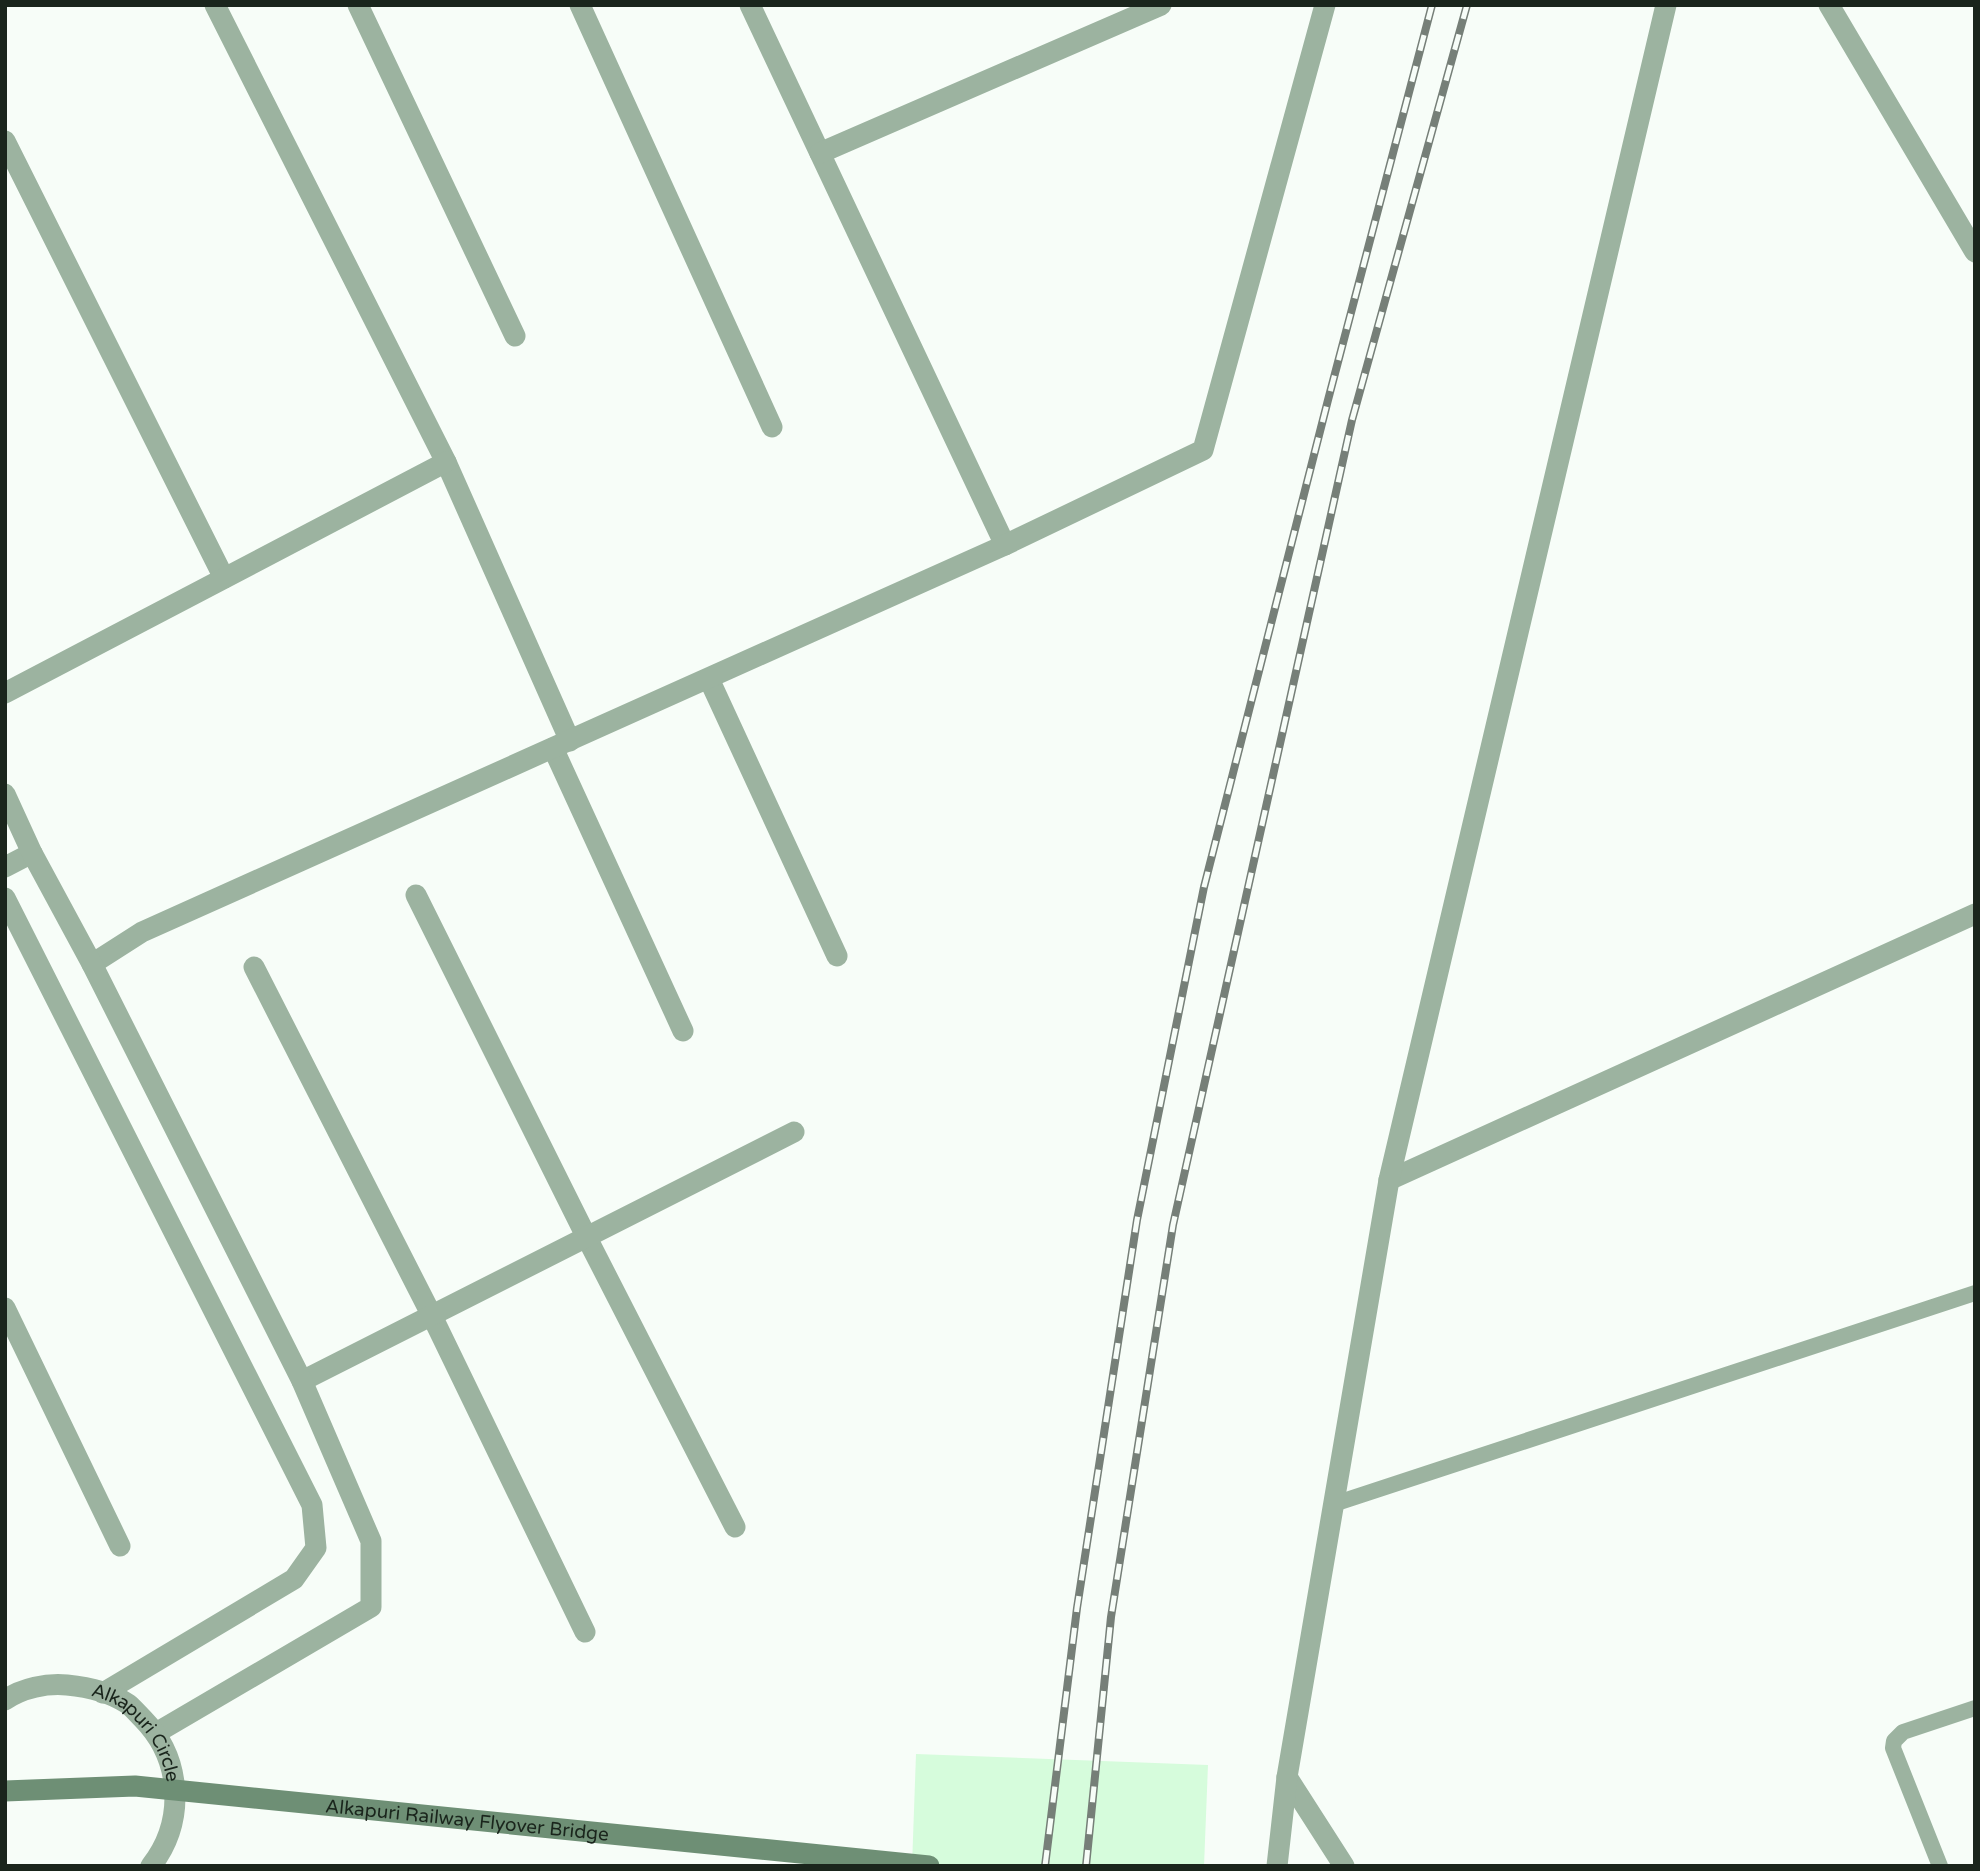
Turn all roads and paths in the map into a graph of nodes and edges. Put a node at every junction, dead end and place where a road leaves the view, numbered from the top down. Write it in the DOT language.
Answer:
graph roads {
  1 [pos="215,5"];
  2 [pos="358,5"];
  3 [pos="580,5"];
  4 [pos="750,5"];
  5 [pos="1161,5"];
  6 [pos="1325,5"];
  7 [pos="1666,5"];
  8 [pos="1829,5"];
  9 [pos="5,141"];
  10 [pos="820,153"];
  11 [pos="1975,252"];
  12 [pos="515,336"];
  13 [pos="772,427"];
  14 [pos="446,462"];
  15 [pos="1005,545"];
  16 [pos="224,578"];
  17 [pos="709,679"];
  18 [pos="5,693"];
  19 [pos="562,745"];
  20 [pos="5,794"];
  21 [pos="32,853"];
  22 [pos="5,867"];
  23 [pos="416,895"];
  24 [pos="5,898"];
  25 [pos="1975,914"];
  26 [pos="837,956"];
  27 [pos="92,964"];
  28 [pos="254,967"];
  29 [pos="683,1031"];
  30 [pos="794,1132"];
  31 [pos="1389,1180"];
  32 [pos="587,1238"];
  33 [pos="1975,1293"];
  34 [pos="5,1308"];
  35 [pos="432,1316"];
  36 [pos="302,1381"];
  37 [pos="1334,1504"];
  38 [pos="735,1527"];
  39 [pos="120,1546"];
  40 [pos="585,1632"];
  41 [pos="103,1693"];
  42 [pos="7,1694"];
  43 [pos="1975,1708"];
  44 [pos="156,1733"];
  45 [pos="1287,1777"];
  46 [pos="5,1791"];
  47 [pos="151,1866"];
  48 [pos="929,1866"];
  49 [pos="1277,1866"];
  50 [pos="1344,1866"];
  51 [pos="1940,1866"];
  1 -- 14 [label="street"];
  2 -- 12 [label="street"];
  3 -- 13 [label="street"];
  4 -- 10 [label="street"];
  5 -- 10 [label="street"];
  6 -- 15 [label="street"];
  7 -- 31 [label="street"];
  8 -- 11 [label="street"];
  9 -- 16 [label="street"];
  10 -- 15 [label="street"];
  14 -- 16 [label="street"];
  14 -- 19 [label="street"];
  15 -- 17 [label="street"];
  16 -- 18 [label="street"];
  17 -- 19 [label="street"];
  17 -- 26 [label="street"];
  19 -- 27 [label="street"];
  19 -- 29 [label="street"];
  20 -- 21 [label="street"];
  21 -- 22 [label="street"];
  21 -- 27 [label="street"];
  23 -- 32 [label="street"];
  24 -- 41 [label="street"];
  25 -- 31 [label="street"];
  27 -- 36 [label="street"];
  28 -- 35 [label="street"];
  30 -- 32 [label="street"];
  31 -- 37 [label="street"];
  32 -- 35 [label="street"];
  32 -- 38 [label="street"];
  33 -- 37 [label="lane"];
  34 -- 39 [label="street"];
  35 -- 36 [label="street"];
  35 -- 40 [label="street"];
  36 -- 44 [label="street"];
  37 -- 45 [label="street"];
  41 -- 42 [label="street, Alkapuri Circle"];
  41 -- 44 [label="street, Alkapuri Circle"];
  43 -- 51 [label="lane"];
  44 -- 47 [label="street, Alkapuri Circle"];
  45 -- 49 [label="street"];
  45 -- 50 [label="street"];
  46 -- 48 [label="main road, Alkapuri Railway Flyover Bridge, bridge"];
}
